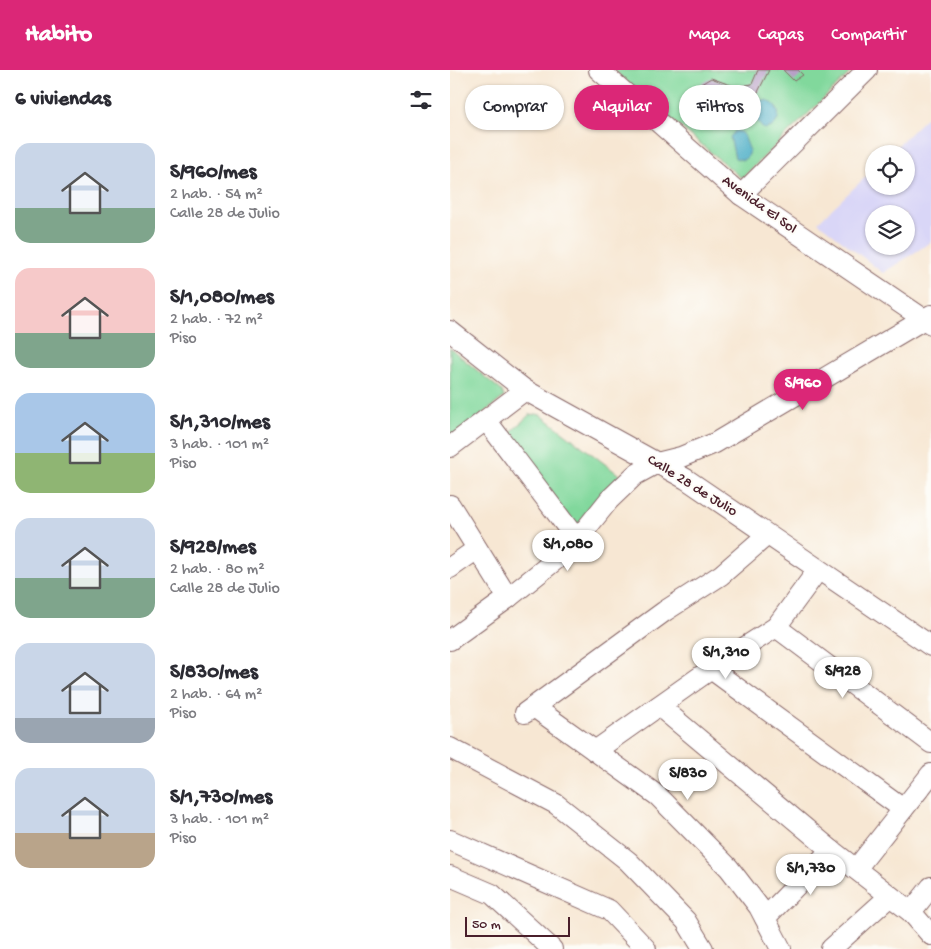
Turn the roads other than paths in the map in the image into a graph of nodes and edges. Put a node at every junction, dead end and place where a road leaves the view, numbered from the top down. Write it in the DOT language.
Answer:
graph roads {
  1 [pos="599,70"];
  2 [pos="867,70"];
  3 [pos="741,195"];
  4 [pos="929,319"];
  5 [pos="450,331"];
  6 [pos="525,390"];
  7 [pos="486,420"];
  8 [pos="450,447"];
  9 [pos="656,463"];
  10 [pos="450,505"];
  11 [pos="767,535"];
  12 [pos="577,540"];
  13 [pos="478,549"];
  14 [pos="450,568"];
  15 [pos="818,570"];
  16 [pos="508,598"];
  17 [pos="776,627"];
  18 [pos="450,640"];
  19 [pos="931,646"];
  20 [pos="711,669"];
  21 [pos="658,706"];
  22 [pos="931,742"];
  23 [pos="450,748"];
  24 [pos="595,751"];
  25 [pos="931,774"];
  26 [pos="903,809"];
  27 [pos="450,840"];
  28 [pos="831,850"];
  29 [pos="856,869"];
  30 [pos="450,876"];
  31 [pos="931,887"];
  32 [pos="890,896"];
  33 [pos="911,912"];
  34 [pos="765,918"];
  35 [pos="931,935"];
  36 [pos="552,949"];
  37 [pos="646,949"];
  38 [pos="703,949"];
  39 [pos="781,949"];
  40 [pos="831,949"];
  1 -- 3 [label="street, Avenida El Sol"];
  2 -- 3 [label="street"];
  3 -- 4 [label="street, Avenida El Sol"];
  4 -- 9 [label="street"];
  5 -- 6 [label="street, Calle 28 de Julio"];
  6 -- 7 [label="street"];
  6 -- 9 [label="street, Calle 28 de Julio"];
  7 -- 8 [label="street"];
  7 -- 12 [label="street"];
  9 -- 11 [label="street, Calle 28 de Julio"];
  9 -- 12 [label="street"];
  10 -- 13 [label="street"];
  11 -- 15 [label="street, Calle 28 de Julio"];
  11 -- 24 [label="street"];
  12 -- 16 [label="street"];
  13 -- 14 [label="street"];
  13 -- 16 [label="street"];
  15 -- 17 [label="street"];
  15 -- 19 [label="street, Calle 28 de Julio"];
  16 -- 18 [label="street"];
  17 -- 20 [label="street"];
  17 -- 22 [label="street"];
  20 -- 21 [label="street"];
  20 -- 26 [label="street"];
  21 -- 24 [label="street"];
  21 -- 28 [label="street"];
  23 -- 38 [label="street"];
  24 -- 34 [label="street"];
  25 -- 26 [label="street"];
  26 -- 29 [label="street"];
  27 -- 37 [label="street"];
  28 -- 29 [label="street"];
  28 -- 34 [label="street"];
  29 -- 32 [label="street"];
  30 -- 36 [label="street"];
  31 -- 33 [label="street"];
  32 -- 33 [label="street"];
  32 -- 40 [label="street"];
  33 -- 35 [label="street"];
  34 -- 39 [label="street"];
}
